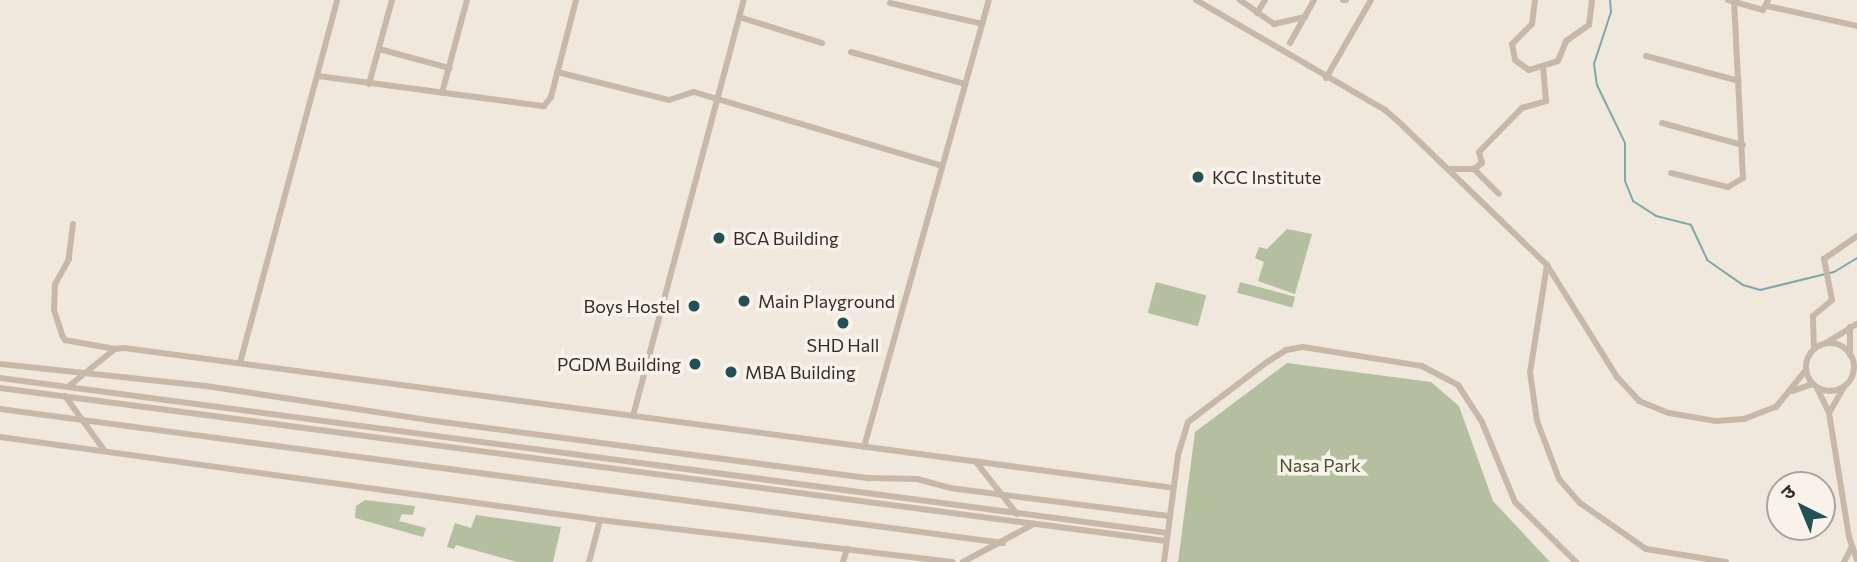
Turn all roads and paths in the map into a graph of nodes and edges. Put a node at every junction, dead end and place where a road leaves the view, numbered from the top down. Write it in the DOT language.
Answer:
graph roads {
  1 [pos="337,0"];
  2 [pos="392,0"];
  3 [pos="467,0"];
  4 [pos="576,0"];
  5 [pos="744,0"];
  6 [pos="989,0"];
  7 [pos="1196,0"];
  8 [pos="1240,0"];
  9 [pos="1265,0"];
  10 [pos="1314,0"];
  11 [pos="1371,0"];
  12 [pos="1535,0"];
  13 [pos="1592,0"];
  14 [pos="1731,1"];
  15 [pos="890,3"];
  16 [pos="1768,3"];
  17 [pos="1257,13"];
  18 [pos="739,17"];
  19 [pos="1305,17"];
  20 [pos="983,24"];
  21 [pos="1857,26"];
  22 [pos="822,43"];
  23 [pos="1290,43"];
  24 [pos="379,49"];
  25 [pos="851,52"];
  26 [pos="1646,56"];
  27 [pos="449,68"];
  28 [pos="1543,68"];
  29 [pos="557,72"];
  30 [pos="318,76"];
  31 [pos="1326,78"];
  32 [pos="1739,81"];
  33 [pos="369,83"];
  34 [pos="965,84"];
  35 [pos="442,93"];
  36 [pos="717,101"];
  37 [pos="1662,123"];
  38 [pos="1743,145"];
  39 [pos="942,166"];
  40 [pos="1448,169"];
  41 [pos="1474,169"];
  42 [pos="1671,173"];
  43 [pos="1499,194"];
  44 [pos="73,224"];
  45 [pos="1857,236"];
  46 [pos="1547,265"];
  47 [pos="1854,326"];
  48 [pos="1826,343"];
  49 [pos="115,349"];
  50 [pos="1814,349"];
  51 [pos="1850,355"];
  52 [pos="240,363"];
  53 [pos="0,364"];
  54 [pos="1806,370"];
  55 [pos="87,372"];
  56 [pos="0,378"];
  57 [pos="1845,385"];
  58 [pos="69,386"];
  59 [pos="1815,386"];
  60 [pos="0,388"];
  61 [pos="1791,392"];
  62 [pos="65,396"];
  63 [pos="0,409"];
  64 [pos="1829,413"];
  65 [pos="633,416"];
  66 [pos="83,421"];
  67 [pos="0,438"];
  68 [pos="864,447"];
  69 [pos="104,450"];
  70 [pos="976,462"];
  71 [pos="1174,488"];
  72 [pos="1001,494"];
  73 [pos="1017,514"];
  74 [pos="1170,516"];
  75 [pos="600,520"];
  76 [pos="1034,524"];
  77 [pos="1168,533"];
  78 [pos="1166,541"];
  79 [pos="1003,542"];
  80 [pos="1851,548"];
  81 [pos="847,549"];
  82 [pos="1857,560"];
  83 [pos="589,562"];
  84 [pos="843,562"];
  85 [pos="953,562"];
  86 [pos="963,562"];
  87 [pos="1164,562"];
  88 [pos="1576,562"];
  89 [pos="1726,562"];
  90 [pos="1844,562"];
  1 -- 30 [label="street"];
  2 -- 24 [label="street"];
  3 -- 27 [label="street"];
  4 -- 29 [label="street"];
  5 -- 18 [label="street"];
  6 -- 20 [label="street"];
  7 -- 31 [label="street"];
  8 -- 17 [label="street"];
  9 -- 17 [label="street"];
  10 -- 19 [label="street"];
  11 -- 31 [label="street"];
  12 -- 28 [label="street"];
  13 -- 28 [label="street"];
  14 -- 16 [label="street"];
  14 -- 32 [label="street"];
  15 -- 20 [label="street"];
  16 -- 21 [label="street"];
  17 -- 19 [label="street"];
  18 -- 22 [label="street"];
  18 -- 36 [label="street"];
  19 -- 23 [label="street"];
  20 -- 34 [label="street"];
  24 -- 27 [label="street"];
  24 -- 33 [label="street"];
  25 -- 34 [label="street"];
  26 -- 32 [label="street"];
  27 -- 35 [label="street"];
  28 -- 41 [label="street"];
  29 -- 35 [label="street"];
  29 -- 36 [label="street"];
  30 -- 33 [label="street"];
  30 -- 52 [label="street"];
  31 -- 40 [label="street"];
  32 -- 38 [label="street"];
  33 -- 35 [label="street"];
  34 -- 39 [label="street"];
  36 -- 39 [label="street"];
  36 -- 65 [label="street"];
  37 -- 38 [label="street"];
  38 -- 42 [label="street"];
  39 -- 68 [label="street"];
  40 -- 41 [label="street"];
  40 -- 46 [label="street"];
  41 -- 43 [label="street"];
  44 -- 49 [label="street"];
  45 -- 50 [label="street"];
  46 -- 61 [label="street"];
  46 -- 89 [label="street"];
  47 -- 48 [label="street"];
  47 -- 51 [label="street"];
  48 -- 50 [label="street"];
  48 -- 51 [label="street"];
  49 -- 52 [label="street"];
  49 -- 55 [label="street"];
  50 -- 54 [label="street"];
  51 -- 57 [label="street"];
  52 -- 65 [label="street"];
  53 -- 55 [label="street"];
  54 -- 59 [label="street"];
  54 -- 61 [label="street"];
  55 -- 58 [label="street"];
  55 -- 72 [label="street"];
  56 -- 58 [label="street"];
  57 -- 59 [label="street"];
  57 -- 64 [label="street"];
  58 -- 73 [label="street"];
  59 -- 61 [label="street"];
  59 -- 64 [label="street"];
  60 -- 62 [label="street"];
  62 -- 66 [label="street"];
  62 -- 76 [label="street"];
  63 -- 66 [label="street"];
  64 -- 80 [label="street"];
  65 -- 68 [label="street"];
  66 -- 69 [label="street"];
  66 -- 79 [label="street"];
  67 -- 69 [label="street"];
  68 -- 70 [label="street"];
  69 -- 75 [label="street"];
  70 -- 71 [label="street"];
  70 -- 72 [label="street"];
  71 -- 74 [label="street"];
  71 -- 88 [label="street"];
  72 -- 73 [label="street"];
  72 -- 74 [label="street"];
  73 -- 77 [label="street"];
  74 -- 77 [label="street"];
  75 -- 81 [label="street"];
  75 -- 83 [label="street"];
  76 -- 78 [label="street"];
  76 -- 79 [label="street"];
  77 -- 78 [label="street"];
  78 -- 87 [label="street"];
  79 -- 86 [label="street"];
  80 -- 82 [label="street"];
  80 -- 90 [label="street"];
  81 -- 84 [label="street"];
  81 -- 85 [label="street"];
}
